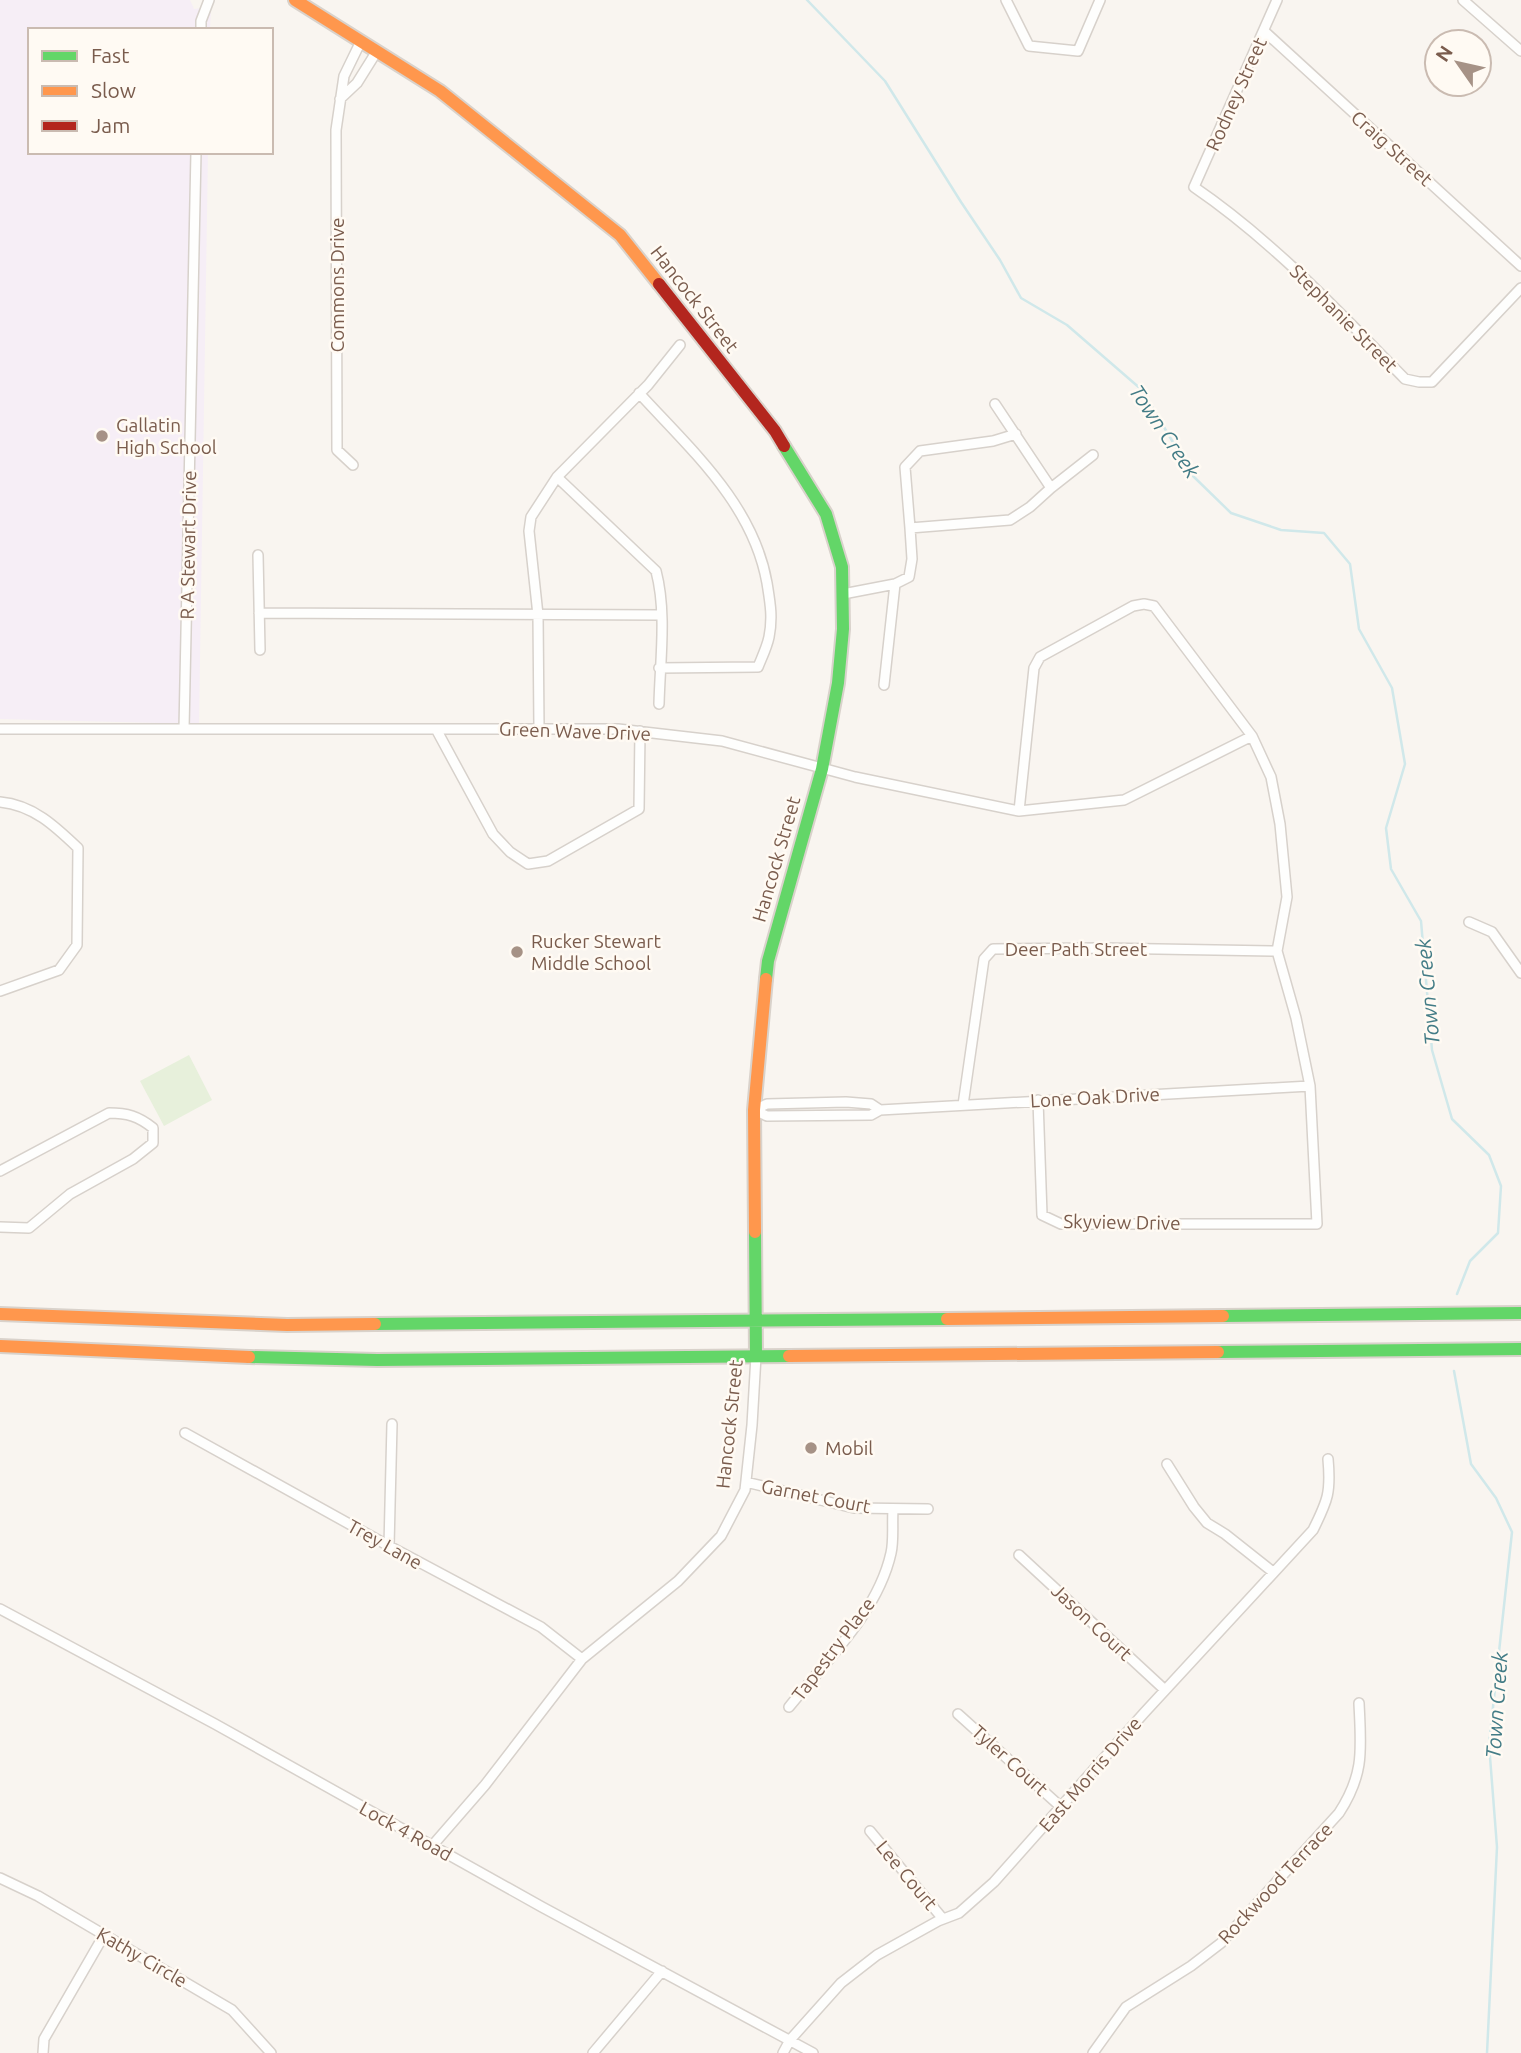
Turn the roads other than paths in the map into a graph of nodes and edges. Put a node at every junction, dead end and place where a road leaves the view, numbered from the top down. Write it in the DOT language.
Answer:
graph roads {
  1 [pos="209,0"];
  2 [pos="295,0"];
  3 [pos="1006,0"];
  4 [pos="1100,0"];
  5 [pos="1277,0"];
  6 [pos="1463,0"];
  7 [pos="201,28"];
  8 [pos="1264,31"];
  9 [pos="361,41"];
  10 [pos="377,51"];
  11 [pos="1521,51"];
  12 [pos="340,99"];
  13 [pos="196,154"];
  14 [pos="1194,187"];
  15 [pos="1521,266"];
  16 [pos="1521,288"];
  17 [pos="680,345"];
  18 [pos="639,393"];
  19 [pos="995,404"];
  20 [pos="1016,435"];
  21 [pos="1093,455"];
  22 [pos="353,465"];
  23 [pos="557,477"];
  24 [pos="1051,488"];
  25 [pos="910,528"];
  26 [pos="258,555"];
  27 [pos="895,584"];
  28 [pos="843,594"];
  29 [pos="259,613"];
  30 [pos="538,615"];
  31 [pos="661,615"];
  32 [pos="260,650"];
  33 [pos="659,668"];
  34 [pos="884,685"];
  35 [pos="659,704"];
  36 [pos="0,729"];
  37 [pos="184,729"];
  38 [pos="436,729"];
  39 [pos="539,729"];
  40 [pos="640,731"];
  41 [pos="1252,736"];
  42 [pos="822,769"];
  43 [pos="0,802"];
  44 [pos="1019,811"];
  45 [pos="1469,922"];
  46 [pos="1277,951"];
  47 [pos="1521,973"];
  48 [pos="0,991"];
  49 [pos="1310,1086"];
  50 [pos="1038,1100"];
  51 [pos="963,1105"];
  52 [pos="754,1110"];
  53 [pos="0,1171"];
  54 [pos="0,1227"];
  55 [pos="1521,1312"];
  56 [pos="0,1314"];
  57 [pos="755,1321"];
  58 [pos="0,1346"];
  59 [pos="1521,1349"];
  60 [pos="756,1356"];
  61 [pos="392,1424"];
  62 [pos="185,1433"];
  63 [pos="1328,1459"];
  64 [pos="1167,1464"];
  65 [pos="746,1482"];
  66 [pos="928,1509"];
  67 [pos="893,1510"];
  68 [pos="389,1546"];
  69 [pos="1019,1555"];
  70 [pos="1273,1572"];
  71 [pos="0,1609"];
  72 [pos="582,1659"];
  73 [pos="1165,1689"];
  74 [pos="1359,1703"];
  75 [pos="789,1707"];
  76 [pos="958,1714"];
  77 [pos="1061,1807"];
  78 [pos="870,1830"];
  79 [pos="432,1846"];
  80 [pos="0,1878"];
  81 [pos="943,1919"];
  82 [pos="104,1935"];
  83 [pos="662,1971"];
  84 [pos="790,2040"];
  85 [pos="43,2053"];
  86 [pos="271,2053"];
  87 [pos="593,2053"];
  88 [pos="783,2053"];
  89 [pos="813,2053"];
  90 [pos="1093,2053"];
  1 -- 7 [label="street"];
  2 -- 9 [label="main road, Hancock Street"];
  3 -- 4 [label="street"];
  5 -- 8 [label="street, Rodney Street"];
  6 -- 11 [label="street"];
  8 -- 14 [label="street, Rodney Street"];
  8 -- 15 [label="street, Craig Street"];
  9 -- 10 [label="main road, Hancock Street"];
  9 -- 12 [label="street, Commons Drive"];
  10 -- 12 [label="street"];
  10 -- 28 [label="main road, Hancock Street"];
  12 -- 22 [label="street, Commons Drive"];
  13 -- 37 [label="street, R A Stewart Drive"];
  14 -- 16 [label="street, Stephanie Street"];
  17 -- 18 [label="street"];
  18 -- 23 [label="street"];
  18 -- 33 [label="street"];
  19 -- 20 [label="street"];
  20 -- 24 [label="street"];
  20 -- 25 [label="street"];
  21 -- 24 [label="street"];
  23 -- 30 [label="street"];
  23 -- 31 [label="street"];
  24 -- 25 [label="street"];
  25 -- 27 [label="street"];
  26 -- 29 [label="street"];
  27 -- 28 [label="street"];
  27 -- 34 [label="street"];
  28 -- 42 [label="main road, Hancock Street"];
  29 -- 30 [label="street"];
  29 -- 32 [label="street"];
  30 -- 31 [label="street"];
  30 -- 39 [label="street"];
  31 -- 33 [label="street"];
  33 -- 35 [label="street"];
  36 -- 37 [label="street, Green Wave Drive"];
  37 -- 38 [label="street, Green Wave Drive"];
  38 -- 39 [label="street, Green Wave Drive"];
  38 -- 40 [label="street"];
  39 -- 40 [label="street, Green Wave Drive"];
  40 -- 42 [label="street, Green Wave Drive"];
  41 -- 44 [label="street, Green Wave Drive"];
  41 -- 44 [label="street"];
  41 -- 46 [label="street"];
  42 -- 44 [label="street, Green Wave Drive"];
  42 -- 52 [label="main road, Hancock Street"];
  43 -- 48 [label="street"];
  45 -- 47 [label="street"];
  46 -- 49 [label="street"];
  46 -- 51 [label="street, Deer Path Street"];
  49 -- 50 [label="street, Lone Oak Drive"];
  49 -- 50 [label="street, Skyview Drive"];
  50 -- 51 [label="street, Lone Oak Drive"];
  51 -- 52 [label="street, Lone Oak Drive"];
  52 -- 57 [label="main road, Hancock Street"];
  53 -- 54 [label="street"];
  55 -- 57 [label="main road"];
  56 -- 57 [label="main road"];
  57 -- 60 [label="main road, Hancock Street"];
  58 -- 60 [label="main road"];
  59 -- 60 [label="main road"];
  60 -- 65 [label="street, Hancock Street"];
  61 -- 68 [label="street"];
  62 -- 68 [label="street, Trey Lane"];
  63 -- 70 [label="street, East Morris Drive"];
  64 -- 70 [label="street"];
  65 -- 67 [label="street, Garnet Court"];
  65 -- 72 [label="street, Hancock Street"];
  66 -- 67 [label="street, Garnet Court"];
  67 -- 75 [label="street, Tapestry Place"];
  68 -- 72 [label="street, Trey Lane"];
  69 -- 73 [label="street, Jason Court"];
  70 -- 73 [label="street, East Morris Drive"];
  71 -- 79 [label="street, Lock 4 Road"];
  72 -- 79 [label="street, Hancock Street"];
  73 -- 77 [label="street, East Morris Drive"];
  74 -- 90 [label="street, Rockwood Terrace"];
  76 -- 77 [label="street, Tyler Court"];
  77 -- 81 [label="street, East Morris Drive"];
  78 -- 81 [label="street, Lee Court"];
  79 -- 83 [label="street, Lock 4 Road"];
  80 -- 82 [label="street, Kathy Circle"];
  81 -- 84 [label="street, East Morris Drive"];
  82 -- 85 [label="street"];
  82 -- 86 [label="street, Kathy Circle"];
  83 -- 84 [label="street, Lock 4 Road"];
  83 -- 87 [label="street"];
  84 -- 88 [label="street, East Morris Drive"];
  84 -- 89 [label="street, Lock 4 Road"];
}
